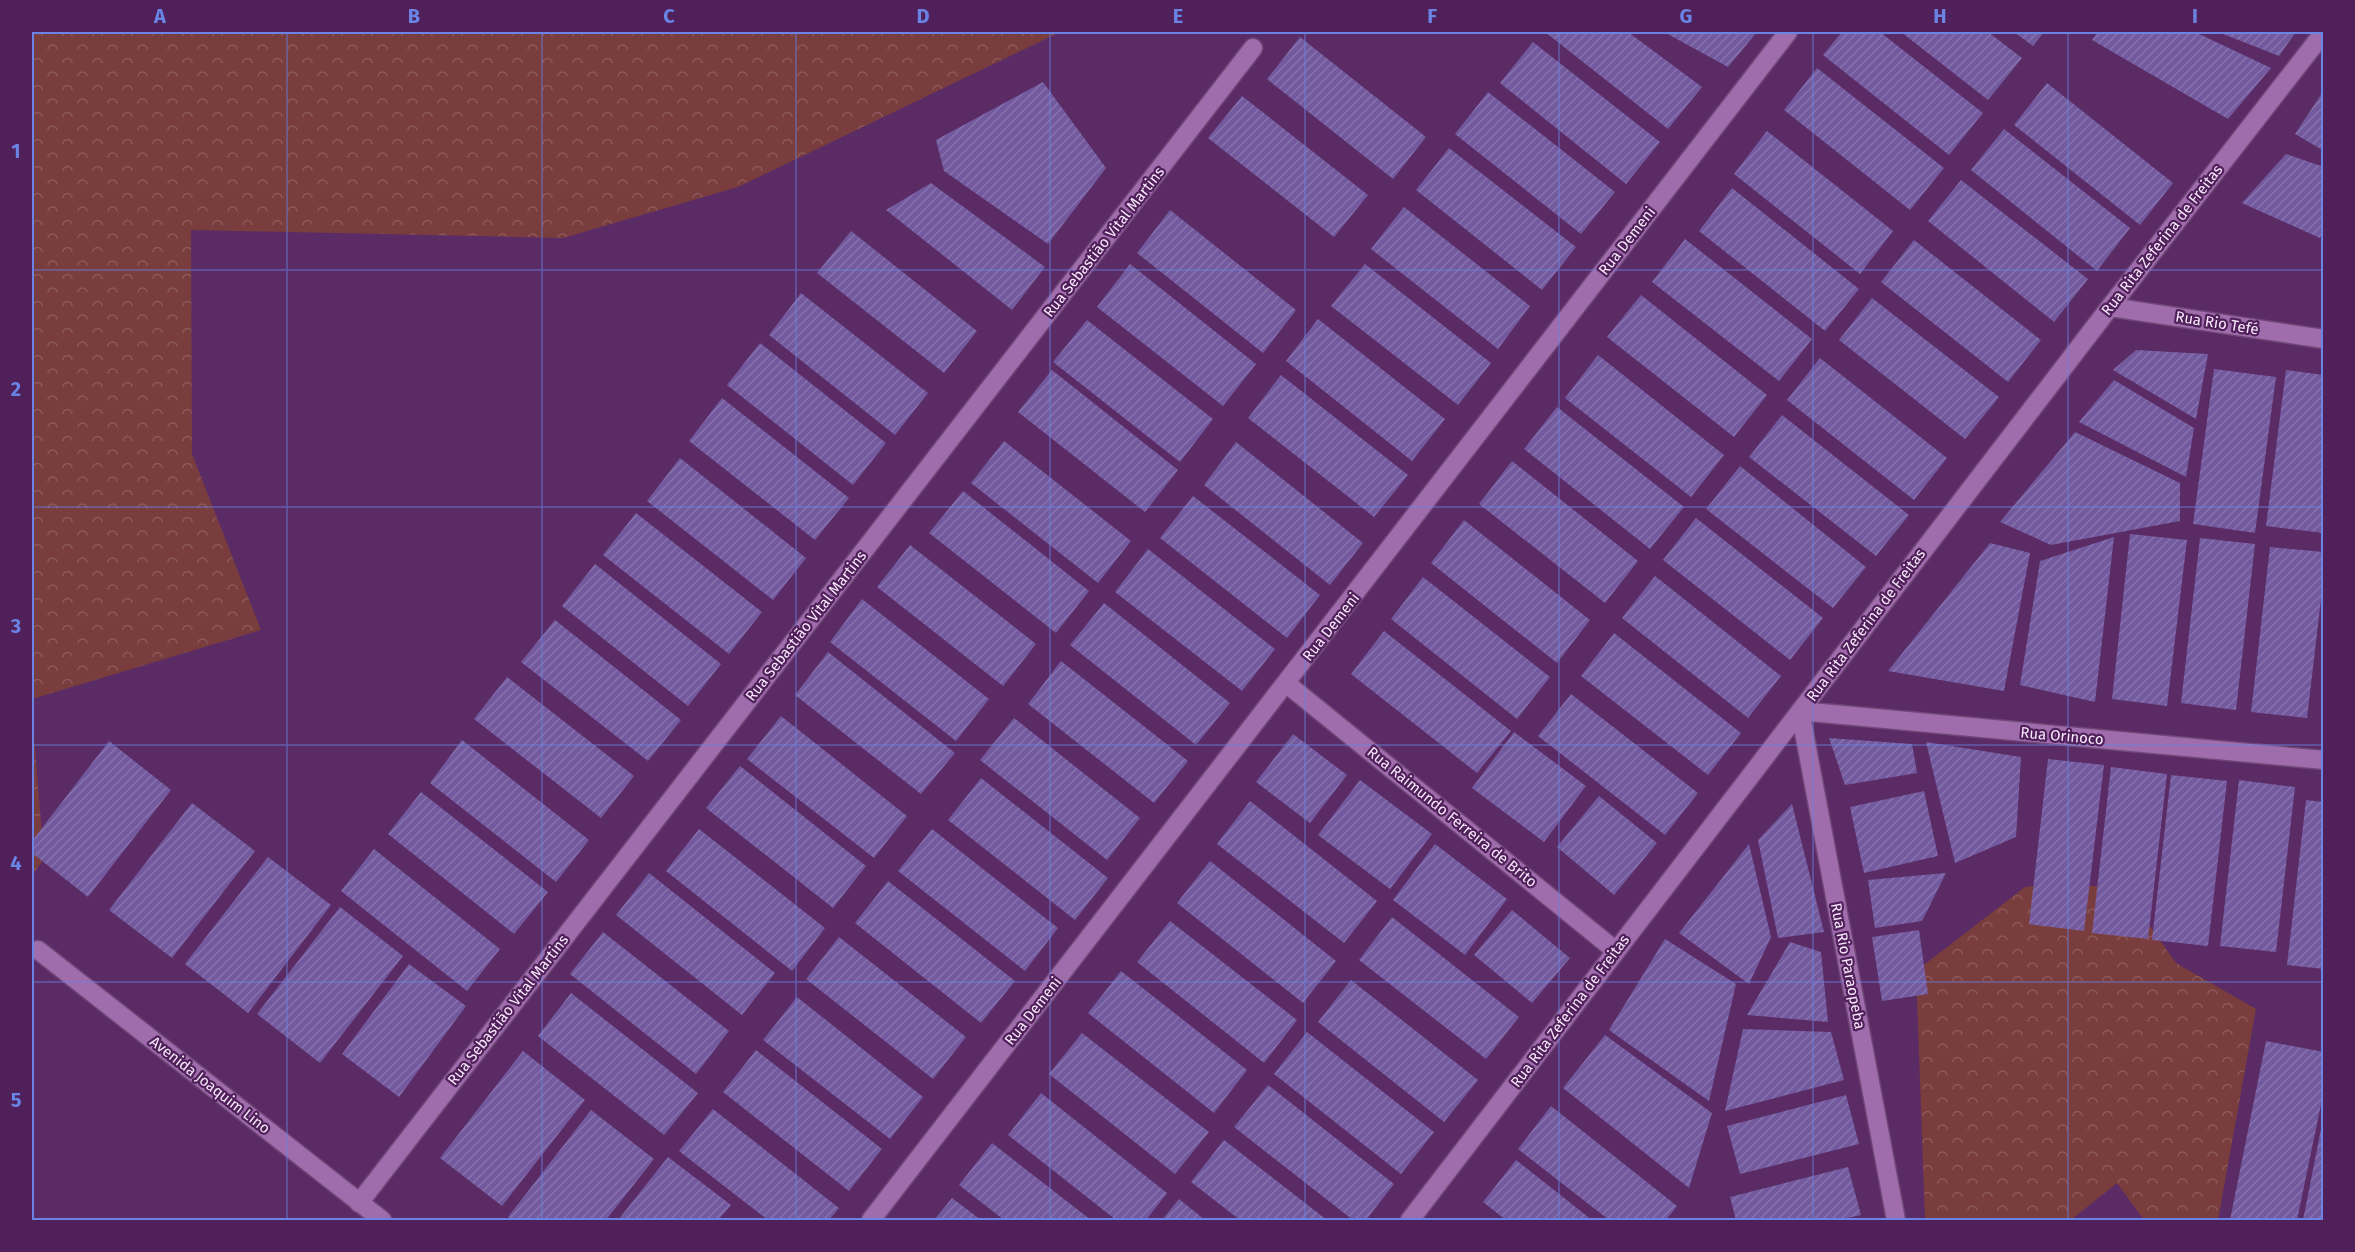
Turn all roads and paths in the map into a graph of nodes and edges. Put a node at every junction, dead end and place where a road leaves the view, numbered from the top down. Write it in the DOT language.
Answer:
graph roads {
  1 [pos="1788,32"];
  2 [pos="2324,32"];
  3 [pos="1253,48"];
  4 [pos="2110,306"];
  5 [pos="2324,339"];
  6 [pos="1287,684"];
  7 [pos="1800,711"];
  8 [pos="2324,760"];
  9 [pos="38,950"];
  10 [pos="1616,951"];
  11 [pos="359,1203"];
  12 [pos="382,1221"];
  13 [pos="872,1221"];
  14 [pos="1410,1221"];
  15 [pos="1896,1221"];
  1 -- 6 [label="street, Rua Demeni"];
  2 -- 4 [label="street, Rua Rita Zeferina de Freitas"];
  3 -- 11 [label="street, Rua Sebastião Vital Martins"];
  4 -- 5 [label="street, Rua Rio Tefé"];
  4 -- 7 [label="street, Rua Rita Zeferina de Freitas"];
  6 -- 10 [label="street, Rua Raimundo Ferreira de Brito"];
  6 -- 13 [label="street, Rua Demeni"];
  7 -- 8 [label="street, Rua Orinoco"];
  7 -- 10 [label="street, Rua Rita Zeferina de Freitas"];
  7 -- 15 [label="street, Rua Rio Paraopeba"];
  9 -- 11 [label="street, Avenida Joaquim Lino"];
  10 -- 14 [label="street, Rua Rita Zeferina de Freitas"];
  11 -- 12 [label="street, Avenida Joaquim Lino"];
}
